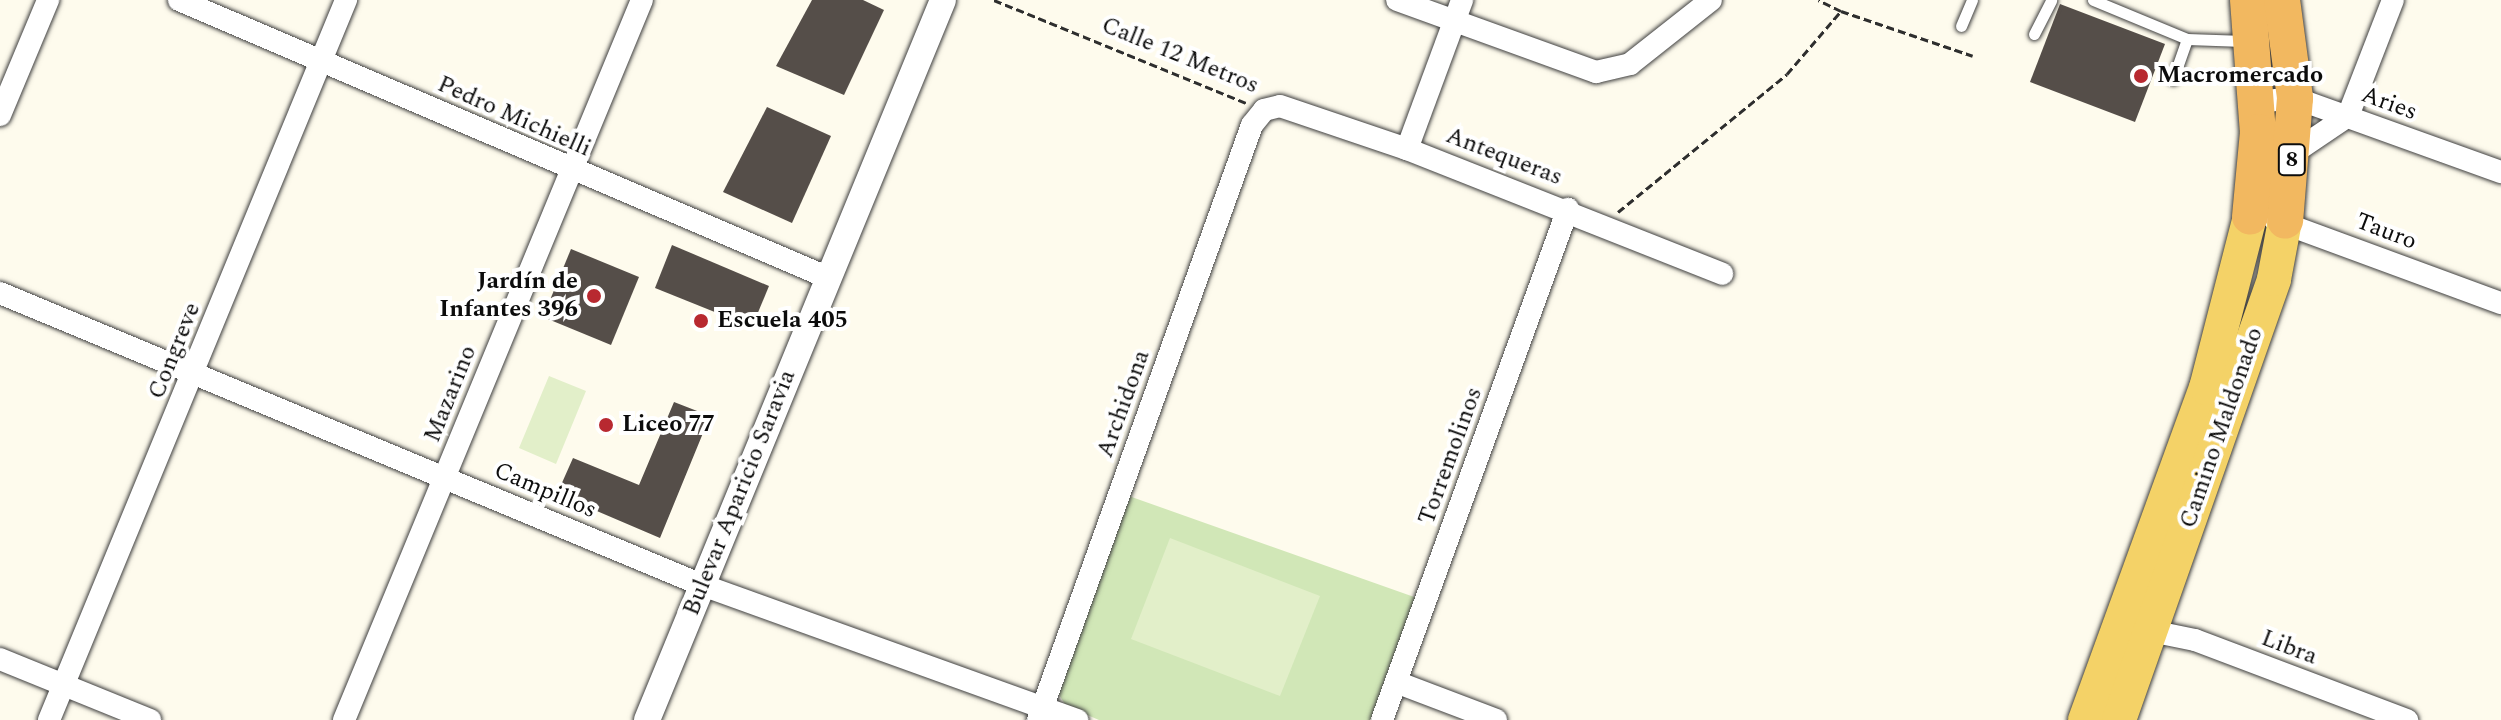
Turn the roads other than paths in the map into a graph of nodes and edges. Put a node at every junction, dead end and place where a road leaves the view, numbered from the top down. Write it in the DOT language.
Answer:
graph roads {
  1 [pos="48,0"];
  2 [pos="179,0"];
  3 [pos="346,0"];
  4 [pos="642,0"];
  5 [pos="943,0"];
  6 [pos="1397,0"];
  7 [pos="1462,0"];
  8 [pos="1711,0"];
  9 [pos="1972,0"];
  10 [pos="2051,0"];
  11 [pos="2093,0"];
  12 [pos="2248,0"];
  13 [pos="2282,0"];
  14 [pos="2393,0"];
  15 [pos="1453,22"];
  16 [pos="1961,26"];
  17 [pos="2034,34"];
  18 [pos="2187,39"];
  19 [pos="2254,40"];
  20 [pos="321,61"];
  21 [pos="2173,79"];
  22 [pos="2295,98"];
  23 [pos="2257,102"];
  24 [pos="1264,110"];
  25 [pos="0,115"];
  26 [pos="2348,116"];
  27 [pos="1407,149"];
  28 [pos="2293,153"];
  29 [pos="572,171"];
  30 [pos="2501,172"];
  31 [pos="1568,209"];
  32 [pos="2267,219"];
  33 [pos="1722,274"];
  34 [pos="829,278"];
  35 [pos="0,293"];
  36 [pos="2501,303"];
  37 [pos="195,374"];
  38 [pos="445,478"];
  39 [pos="702,585"];
  40 [pos="2135,628"];
  41 [pos="0,659"];
  42 [pos="1396,682"];
  43 [pos="64,684"];
  44 [pos="1040,714"];
  45 [pos="49,720"];
  46 [pos="150,720"];
  47 [pos="344,720"];
  48 [pos="647,720"];
  49 [pos="1077,720"];
  50 [pos="1382,720"];
  51 [pos="1496,720"];
  52 [pos="2085,720"];
  53 [pos="2119,720"];
  54 [pos="2407,720"];
  1 -- 25 [label="street"];
  2 -- 20 [label="street, Pedro Michielli"];
  3 -- 20 [label="street, Congreve"];
  4 -- 29 [label="street, Mazarino"];
  5 -- 34 [label="street, Bulevar Aparicio Saravia"];
  6 -- 15 [label="street"];
  7 -- 15 [label="street"];
  8 -- 15 [label="street"];
  9 -- 16 [label="lane"];
  10 -- 17 [label="lane"];
  11 -- 18 [label="lane"];
  12 -- 19 [label="highway, 8"];
  13 -- 22 [label="highway, 8"];
  14 -- 26 [label="street"];
  15 -- 27 [label="street"];
  18 -- 19 [label="lane"];
  18 -- 21 [label="lane"];
  19 -- 23 [label="highway, 8"];
  20 -- 29 [label="street, Pedro Michielli"];
  20 -- 37 [label="street, Congreve"];
  22 -- 23 [label="street, Aries"];
  22 -- 26 [label="street, Aries"];
  22 -- 28 [label="highway, 8"];
  23 -- 32 [label="highway, 8"];
  24 -- 27 [label="street, Antequeras"];
  24 -- 44 [label="street, Archidona"];
  26 -- 28 [label="street"];
  26 -- 30 [label="street, Aries"];
  27 -- 31 [label="street, Antequeras"];
  28 -- 32 [label="highway, 8"];
  29 -- 34 [label="street, Pedro Michielli"];
  29 -- 38 [label="street, Mazarino"];
  31 -- 33 [label="street, Antequeras"];
  31 -- 42 [label="street, Torremolinos"];
  32 -- 36 [label="street, Tauro"];
  32 -- 40 [label="main road, Camino Maldonado"];
  34 -- 39 [label="street, Bulevar Aparicio Saravia"];
  35 -- 37 [label="street, Campillos"];
  37 -- 38 [label="street, Campillos"];
  37 -- 43 [label="street, Congreve"];
  38 -- 39 [label="street, Campillos"];
  38 -- 47 [label="street, Mazarino"];
  39 -- 44 [label="street, Campillos"];
  39 -- 48 [label="street, Bulevar Aparicio Saravia"];
  40 -- 52 [label="main road, Camino Maldonado"];
  40 -- 53 [label="main road, Camino Maldonado"];
  40 -- 54 [label="street, Libra"];
  41 -- 43 [label="street"];
  42 -- 50 [label="street, Torremolinos"];
  42 -- 51 [label="street"];
  43 -- 45 [label="street, Congreve"];
  43 -- 46 [label="street"];
  44 -- 49 [label="street, Campillos"];
}
